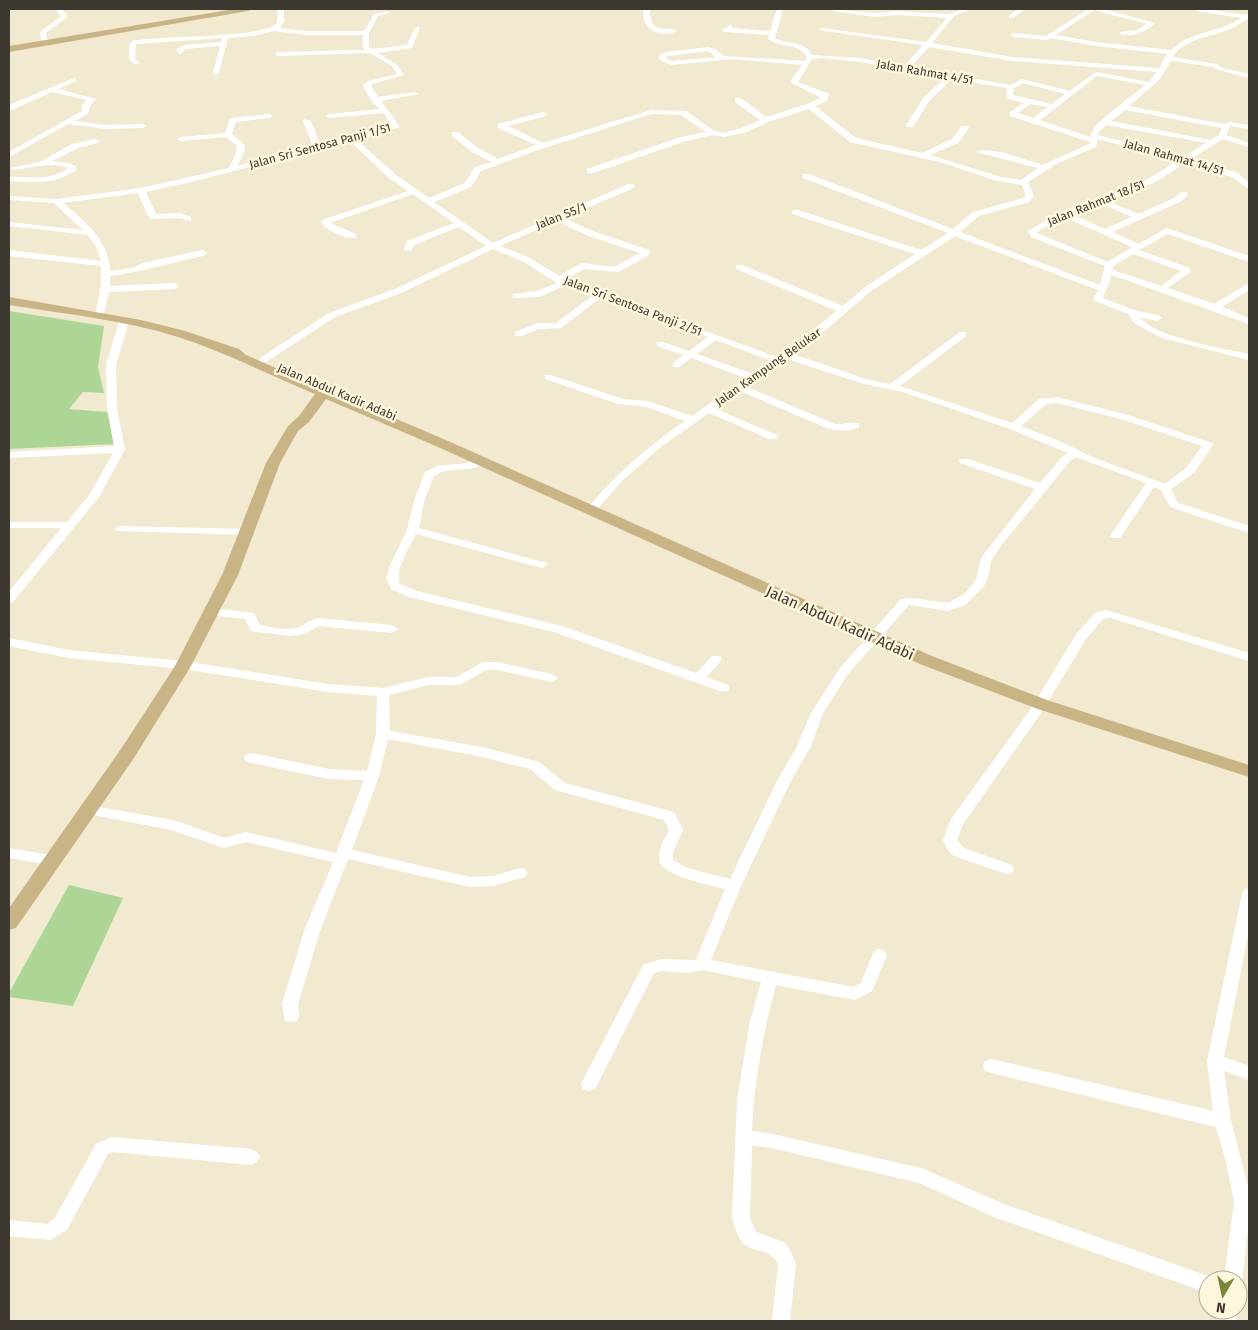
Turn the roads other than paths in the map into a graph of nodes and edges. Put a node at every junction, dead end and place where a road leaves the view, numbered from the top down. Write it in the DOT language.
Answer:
graph roads {
  1 [pos="61,9"];
  2 [pos="248,9"];
  3 [pos="281,9"];
  4 [pos="647,9"];
  5 [pos="780,9"];
  6 [pos="833,9"];
  7 [pos="969,9"];
  8 [pos="1022,9"];
  9 [pos="1092,9"];
  10 [pos="1096,9"];
  11 [pos="1198,9"];
  12 [pos="387,12"];
  13 [pos="951,16"];
  14 [pos="1248,16"];
  15 [pos="1011,17"];
  16 [pos="730,27"];
  17 [pos="418,28"];
  18 [pos="276,29"];
  19 [pos="822,30"];
  20 [pos="674,31"];
  21 [pos="366,32"];
  22 [pos="773,33"];
  23 [pos="1122,33"];
  24 [pos="1013,34"];
  25 [pos="226,36"];
  26 [pos="1050,36"];
  27 [pos="48,43"];
  28 [pos="224,43"];
  29 [pos="925,44"];
  30 [pos="9,49"];
  31 [pos="180,52"];
  32 [pos="370,52"];
  33 [pos="278,54"];
  34 [pos="1170,55"];
  35 [pos="722,58"];
  36 [pos="808,60"];
  37 [pos="136,63"];
  38 [pos="906,68"];
  39 [pos="1162,70"];
  40 [pos="216,73"];
  41 [pos="950,76"];
  42 [pos="1249,76"];
  43 [pos="74,80"];
  44 [pos="1148,84"];
  45 [pos="1011,87"];
  46 [pos="51,90"];
  47 [pos="1070,93"];
  48 [pos="415,94"];
  49 [pos="1122,97"];
  50 [pos="375,100"];
  51 [pos="738,100"];
  52 [pos="1029,102"];
  53 [pos="810,106"];
  54 [pos="1052,106"];
  55 [pos="1122,107"];
  56 [pos="9,108"];
  57 [pos="385,111"];
  58 [pos="543,114"];
  59 [pos="269,116"];
  60 [pos="328,116"];
  61 [pos="765,120"];
  62 [pos="66,122"];
  63 [pos="307,122"];
  64 [pos="1033,122"];
  65 [pos="1103,122"];
  66 [pos="143,126"];
  67 [pos="910,126"];
  68 [pos="1090,126"];
  69 [pos="1225,126"];
  70 [pos="1249,127"];
  71 [pos="965,128"];
  72 [pos="712,132"];
  73 [pos="1083,132"];
  74 [pos="455,134"];
  75 [pos="228,135"];
  76 [pos="1074,136"];
  77 [pos="1222,136"];
  78 [pos="181,138"];
  79 [pos="350,138"];
  80 [pos="1094,138"];
  81 [pos="95,141"];
  82 [pos="1212,142"];
  83 [pos="541,145"];
  84 [pos="1249,145"];
  85 [pos="318,148"];
  86 [pos="980,152"];
  87 [pos="9,155"];
  88 [pos="924,155"];
  89 [pos="1186,160"];
  90 [pos="498,162"];
  91 [pos="39,164"];
  92 [pos="1046,168"];
  93 [pos="10,169"];
  94 [pos="232,169"];
  95 [pos="590,171"];
  96 [pos="806,176"];
  97 [pos="9,179"];
  98 [pos="1024,183"];
  99 [pos="631,186"];
  100 [pos="1249,187"];
  101 [pos="141,190"];
  102 [pos="412,192"];
  103 [pos="1184,194"];
  104 [pos="9,198"];
  105 [pos="56,201"];
  106 [pos="1101,201"];
  107 [pos="426,202"];
  108 [pos="795,212"];
  109 [pos="1064,214"];
  110 [pos="1139,217"];
  111 [pos="555,218"];
  112 [pos="188,219"];
  113 [pos="9,224"];
  114 [pos="460,224"];
  115 [pos="1105,232"];
  116 [pos="91,233"];
  117 [pos="953,233"];
  118 [pos="353,236"];
  119 [pos="492,246"];
  120 [pos="408,248"];
  121 [pos="1136,249"];
  122 [pos="9,253"];
  123 [pos="203,253"];
  124 [pos="921,254"];
  125 [pos="1249,259"];
  126 [pos="739,267"];
  127 [pos="1109,268"];
  128 [pos="106,269"];
  129 [pos="562,281"];
  130 [pos="175,286"];
  131 [pos="1249,286"];
  132 [pos="1163,288"];
  133 [pos="105,289"];
  134 [pos="1103,289"];
  135 [pos="516,296"];
  136 [pos="599,296"];
  137 [pos="9,301"];
  138 [pos="1215,307"];
  139 [pos="844,310"];
  140 [pos="1131,312"];
  141 [pos="100,316"];
  142 [pos="1158,318"];
  143 [pos="124,321"];
  144 [pos="1249,321"];
  145 [pos="518,334"];
  146 [pos="963,334"];
  147 [pos="714,337"];
  148 [pos="660,344"];
  149 [pos="226,350"];
  150 [pos="689,355"];
  151 [pos="1249,357"];
  152 [pos="781,358"];
  153 [pos="263,360"];
  154 [pos="676,365"];
  155 [pos="548,377"];
  156 [pos="753,377"];
  157 [pos="892,386"];
  158 [pos="739,387"];
  159 [pos="324,389"];
  160 [pos="708,409"];
  161 [pos="693,420"];
  162 [pos="855,425"];
  163 [pos="1014,427"];
  164 [pos="773,437"];
  165 [pos="120,449"];
  166 [pos="1075,453"];
  167 [pos="9,455"];
  168 [pos="481,460"];
  169 [pos="964,462"];
  170 [pos="1152,482"];
  171 [pos="1041,487"];
  172 [pos="1165,488"];
  173 [pos="591,510"];
  174 [pos="9,525"];
  175 [pos="68,525"];
  176 [pos="121,529"];
  177 [pos="413,530"];
  178 [pos="1249,530"];
  179 [pos="248,532"];
  180 [pos="1116,536"];
  181 [pos="542,565"];
  182 [pos="9,599"];
  183 [pos="213,612"];
  184 [pos="392,628"];
  185 [pos="873,638"];
  186 [pos="9,642"];
  187 [pos="1249,657"];
  188 [pos="716,660"];
  189 [pos="183,665"];
  190 [pos="552,678"];
  191 [pos="698,678"];
  192 [pos="724,688"];
  193 [pos="383,692"];
  194 [pos="1041,704"];
  195 [pos="383,734"];
  196 [pos="251,758"];
  197 [pos="1249,771"];
  198 [pos="372,776"];
  199 [pos="88,810"];
  200 [pos="9,853"];
  201 [pos="342,856"];
  202 [pos="51,860"];
  203 [pos="1007,868"];
  204 [pos="520,873"];
  205 [pos="734,886"];
  206 [pos="1249,894"];
  207 [pos="9,923"];
  208 [pos="879,955"];
  209 [pos="702,964"];
  210 [pos="770,978"];
  211 [pos="291,1016"];
  212 [pos="1215,1061"];
  213 [pos="991,1066"];
  214 [pos="1249,1073"];
  215 [pos="589,1084"];
  216 [pos="1223,1121"];
  217 [pos="745,1138"];
  218 [pos="251,1157"];
  219 [pos="9,1228"];
  220 [pos="1234,1270"];
  221 [pos="1198,1280"];
  222 [pos="781,1321"];
  1 -- 27 [label="street"];
  2 -- 27 [label="main road"];
  3 -- 18 [label="street"];
  4 -- 20 [label="street"];
  5 -- 22 [label="street"];
  6 -- 13 [label="street"];
  7 -- 13 [label="street"];
  8 -- 15 [label="street"];
  9 -- 26 [label="street"];
  10 -- 23 [label="street"];
  11 -- 14 [label="street"];
  12 -- 21 [label="street"];
  13 -- 29 [label="street"];
  14 -- 34 [label="street"];
  16 -- 22 [label="street"];
  17 -- 32 [label="street"];
  18 -- 21 [label="street"];
  18 -- 25 [label="street"];
  19 -- 29 [label="street"];
  21 -- 32 [label="street"];
  22 -- 36 [label="street"];
  24 -- 26 [label="street"];
  25 -- 28 [label="street"];
  25 -- 37 [label="street"];
  26 -- 34 [label="street"];
  27 -- 30 [label="main road"];
  28 -- 31 [label="street"];
  28 -- 40 [label="street"];
  29 -- 38 [label="street"];
  29 -- 39 [label="street"];
  32 -- 33 [label="street"];
  32 -- 50 [label="street"];
  34 -- 39 [label="street"];
  34 -- 42 [label="street"];
  35 -- 35 [label="street, Jalan Rahmat 4/51"];
  35 -- 36 [label="street, Jalan Rahmat 4/51"];
  36 -- 38 [label="street, Jalan Rahmat 4/51"];
  36 -- 53 [label="street"];
  38 -- 41 [label="street, Jalan Rahmat 4/51"];
  39 -- 44 [label="street"];
  41 -- 45 [label="street, Jalan Rahmat 4/51"];
  41 -- 67 [label="street"];
  43 -- 46 [label="street"];
  44 -- 47 [label="street"];
  44 -- 55 [label="street"];
  45 -- 47 [label="street"];
  45 -- 52 [label="street"];
  46 -- 56 [label="street"];
  46 -- 62 [label="street"];
  47 -- 54 [label="street"];
  48 -- 50 [label="street"];
  49 -- 68 [label="street"];
  50 -- 57 [label="street, Jalan Sri Sentosa Panji 1/51"];
  51 -- 61 [label="street"];
  52 -- 54 [label="street"];
  52 -- 64 [label="street, Jalan Rahmat 14/51"];
  53 -- 61 [label="street"];
  53 -- 88 [label="street"];
  54 -- 64 [label="street"];
  55 -- 65 [label="street"];
  55 -- 69 [label="street"];
  57 -- 60 [label="street"];
  57 -- 79 [label="street, Jalan Sri Sentosa Panji 1/51"];
  58 -- 83 [label="street"];
  59 -- 75 [label="street"];
  61 -- 72 [label="street"];
  62 -- 66 [label="street"];
  62 -- 87 [label="street"];
  63 -- 85 [label="street"];
  64 -- 76 [label="street, Jalan Rahmat 14/51"];
  65 -- 80 [label="street"];
  65 -- 82 [label="street"];
  69 -- 70 [label="street"];
  69 -- 77 [label="street"];
  71 -- 88 [label="street"];
  72 -- 83 [label="street"];
  72 -- 95 [label="street"];
  73 -- 76 [label="street"];
  74 -- 90 [label="street"];
  75 -- 78 [label="street"];
  75 -- 94 [label="street"];
  76 -- 80 [label="street, Jalan Rahmat 14/51"];
  77 -- 82 [label="street, Jalan Rahmat 18/51"];
  77 -- 84 [label="street"];
  79 -- 85 [label="street, Jalan Sri Sentosa Panji 1/51"];
  79 -- 102 [label="street, Jalan Sri Sentosa Panji 2/51"];
  80 -- 89 [label="street, Jalan Rahmat 14/51"];
  80 -- 92 [label="street"];
  81 -- 91 [label="street"];
  82 -- 89 [label="street, Jalan Rahmat 18/51"];
  83 -- 90 [label="street"];
  85 -- 94 [label="street, Jalan Sri Sentosa Panji 1/51"];
  86 -- 92 [label="street"];
  88 -- 98 [label="street"];
  89 -- 100 [label="street, Jalan Rahmat 14/51"];
  89 -- 106 [label="street, Jalan Rahmat 18/51"];
  90 -- 107 [label="street"];
  91 -- 93 [label="street"];
  91 -- 97 [label="street"];
  92 -- 98 [label="street"];
  94 -- 101 [label="street, Jalan Sri Sentosa Panji 1/51"];
  96 -- 117 [label="street"];
  98 -- 117 [label="street, Jalan Kampung Belukar"];
  99 -- 111 [label="street, Jalan S5/1"];
  101 -- 105 [label="street, Jalan Sri Sentosa Panji 1/51"];
  101 -- 112 [label="street"];
  102 -- 107 [label="street, Jalan Sri Sentosa Panji 2/51"];
  102 -- 118 [label="street"];
  103 -- 110 [label="street"];
  104 -- 105 [label="street, Jalan Sri Sentosa Panji 1/51"];
  105 -- 116 [label="street"];
  106 -- 109 [label="street, Jalan Rahmat 18/51"];
  106 -- 110 [label="street"];
  107 -- 114 [label="street, Jalan Sri Sentosa Panji 2/51"];
  108 -- 124 [label="street"];
  109 -- 115 [label="street"];
  109 -- 127 [label="street, Jalan Rahmat 18/51"];
  110 -- 115 [label="street"];
  111 -- 119 [label="street, Jalan S5/1"];
  111 -- 129 [label="street"];
  113 -- 116 [label="street"];
  114 -- 119 [label="street, Jalan Sri Sentosa Panji 2/51"];
  114 -- 120 [label="street"];
  115 -- 121 [label="street"];
  116 -- 128 [label="street"];
  117 -- 124 [label="street, Jalan Kampung Belukar"];
  117 -- 134 [label="street"];
  119 -- 129 [label="street, Jalan Sri Sentosa Panji 2/51"];
  119 -- 153 [label="street, Jalan S5/1"];
  121 -- 125 [label="street"];
  121 -- 127 [label="street"];
  121 -- 132 [label="street"];
  122 -- 128 [label="street"];
  123 -- 128 [label="street"];
  124 -- 139 [label="street, Jalan Kampung Belukar"];
  126 -- 139 [label="street"];
  127 -- 132 [label="street"];
  127 -- 134 [label="street"];
  128 -- 133 [label="street"];
  129 -- 135 [label="street"];
  129 -- 136 [label="street, Jalan Sri Sentosa Panji 2/51"];
  130 -- 133 [label="street"];
  131 -- 138 [label="street"];
  132 -- 138 [label="street"];
  133 -- 141 [label="street"];
  134 -- 140 [label="street"];
  136 -- 145 [label="street"];
  136 -- 147 [label="street, Jalan Sri Sentosa Panji 2/51"];
  137 -- 141 [label="main road, Jalan Abdul Kadir Adabi"];
  138 -- 144 [label="street"];
  139 -- 152 [label="street, Jalan Kampung Belukar"];
  140 -- 142 [label="street"];
  140 -- 151 [label="street"];
  141 -- 143 [label="main road, Jalan Abdul Kadir Adabi"];
  143 -- 149 [label="main road, Jalan Abdul Kadir Adabi"];
  143 -- 165 [label="street"];
  146 -- 157 [label="street"];
  147 -- 150 [label="street"];
  147 -- 152 [label="street, Jalan Sri Sentosa Panji 2/51"];
  148 -- 150 [label="street"];
  149 -- 153 [label="main road, Jalan Abdul Kadir Adabi"];
  149 -- 159 [label="main road, Jalan Abdul Kadir Adabi"];
  150 -- 154 [label="street"];
  150 -- 156 [label="street"];
  152 -- 156 [label="street, Jalan Kampung Belukar"];
  152 -- 157 [label="street, Jalan Sri Sentosa Panji 2/51"];
  153 -- 159 [label="main road, Jalan Abdul Kadir Adabi"];
  155 -- 161 [label="street"];
  156 -- 158 [label="street, Jalan Kampung Belukar"];
  157 -- 163 [label="street, Jalan Sri Sentosa Panji 2/51"];
  158 -- 160 [label="street, Jalan Kampung Belukar"];
  158 -- 162 [label="street"];
  159 -- 168 [label="main road, Jalan Abdul Kadir Adabi"];
  159 -- 179 [label="main road"];
  160 -- 161 [label="street, Jalan Kampung Belukar"];
  160 -- 164 [label="street"];
  161 -- 173 [label="street, Jalan Kampung Belukar"];
  163 -- 166 [label="street, Jalan Sri Sentosa Panji 2/51"];
  163 -- 172 [label="street"];
  165 -- 167 [label="street"];
  165 -- 175 [label="street"];
  166 -- 170 [label="street, Jalan Sri Sentosa Panji 2/51"];
  166 -- 171 [label="street"];
  168 -- 173 [label="main road, Jalan Abdul Kadir Adabi"];
  168 -- 177 [label="street"];
  169 -- 171 [label="street"];
  170 -- 172 [label="street, Jalan Sri Sentosa Panji 2/51"];
  170 -- 180 [label="street"];
  171 -- 185 [label="street"];
  172 -- 178 [label="street"];
  173 -- 185 [label="main road, Jalan Abdul Kadir Adabi"];
  174 -- 175 [label="street"];
  175 -- 182 [label="street"];
  176 -- 179 [label="street"];
  177 -- 181 [label="street"];
  177 -- 191 [label="street"];
  179 -- 183 [label="main road"];
  183 -- 184 [label="street"];
  183 -- 189 [label="main road"];
  185 -- 194 [label="main road, Jalan Abdul Kadir Adabi"];
  185 -- 205 [label="street"];
  186 -- 189 [label="street"];
  187 -- 194 [label="street"];
  188 -- 191 [label="street"];
  189 -- 193 [label="street"];
  189 -- 199 [label="main road"];
  190 -- 193 [label="street"];
  191 -- 192 [label="street"];
  193 -- 195 [label="street"];
  194 -- 197 [label="main road, Jalan Abdul Kadir Adabi"];
  194 -- 203 [label="street"];
  195 -- 198 [label="street"];
  195 -- 205 [label="street"];
  196 -- 198 [label="street"];
  198 -- 201 [label="street"];
  199 -- 201 [label="street"];
  199 -- 202 [label="main road"];
  200 -- 202 [label="street"];
  201 -- 204 [label="street"];
  201 -- 211 [label="street"];
  202 -- 207 [label="main road"];
  205 -- 209 [label="street"];
  206 -- 212 [label="street"];
  208 -- 210 [label="street"];
  209 -- 210 [label="street"];
  209 -- 215 [label="street"];
  210 -- 217 [label="street"];
  212 -- 214 [label="street"];
  212 -- 216 [label="street"];
  213 -- 216 [label="street"];
  216 -- 220 [label="street"];
  217 -- 221 [label="street"];
  217 -- 222 [label="street"];
  218 -- 219 [label="street"];
}
